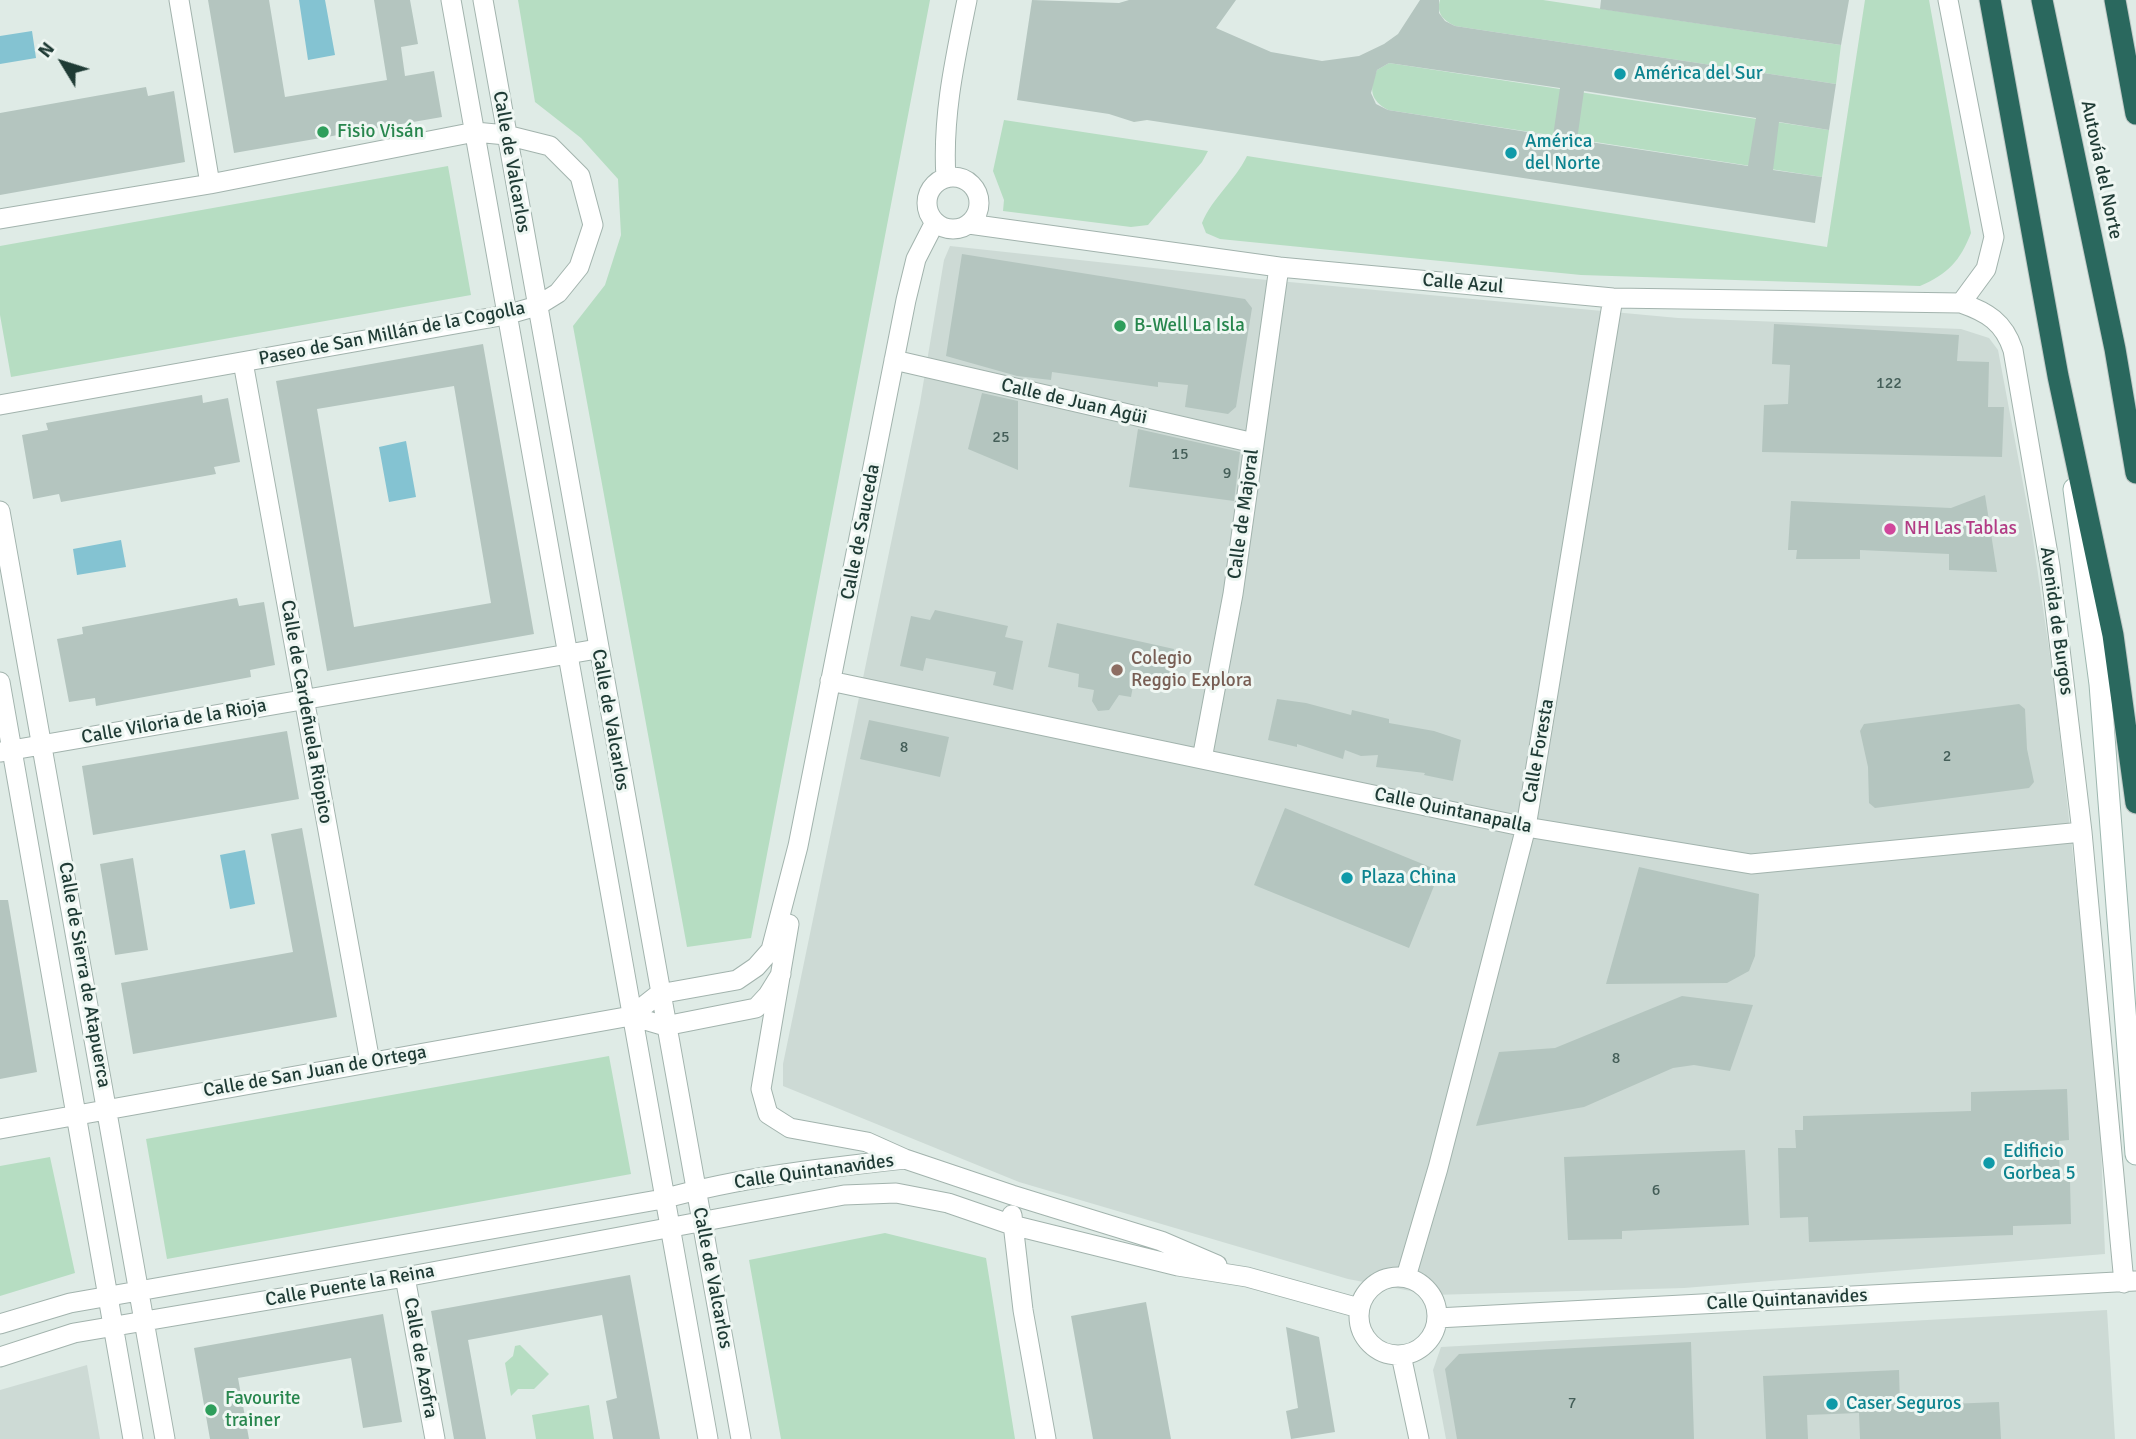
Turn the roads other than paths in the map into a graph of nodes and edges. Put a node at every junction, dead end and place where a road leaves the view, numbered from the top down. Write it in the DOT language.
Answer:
graph roads {
  1 [pos="179,0"];
  2 [pos="451,0"];
  3 [pos="483,0"];
  4 [pos="967,0"];
  5 [pos="1948,0"];
  6 [pos="1990,0"];
  7 [pos="2042,0"];
  8 [pos="2115,0"];
  9 [pos="2136,114"];
  10 [pos="475,132"];
  11 [pos="506,135"];
  12 [pos="946,178"];
  13 [pos="210,184"];
  14 [pos="0,219"];
  15 [pos="934,222"];
  16 [pos="969,224"];
  17 [pos="1279,267"];
  18 [pos="1613,298"];
  19 [pos="1961,303"];
  20 [pos="537,306"];
  21 [pos="506,314"];
  22 [pos="894,360"];
  23 [pos="243,362"];
  24 [pos="2059,376"];
  25 [pos="0,405"];
  26 [pos="1254,443"];
  27 [pos="2136,473"];
  28 [pos="0,512"];
  29 [pos="597,649"];
  30 [pos="566,653"];
  31 [pos="830,681"];
  32 [pos="0,682"];
  33 [pos="305,700"];
  34 [pos="43,745"];
  35 [pos="6,751"];
  36 [pos="1202,759"];
  37 [pos="2136,803"];
  38 [pos="1526,827"];
  39 [pos="2082,832"];
  40 [pos="798,846"];
  41 [pos="780,974"];
  42 [pos="659,994"];
  43 [pos="631,1016"];
  44 [pos="665,1026"];
  45 [pos="370,1062"];
  46 [pos="107,1108"];
  47 [pos="75,1115"];
  48 [pos="0,1129"];
  49 [pos="2136,1154"];
  50 [pos="905,1158"];
  51 [pos="695,1190"];
  52 [pos="1012,1195"];
  53 [pos="663,1199"];
  54 [pos="701,1221"];
  55 [pos="1012,1225"];
  56 [pos="669,1229"];
  57 [pos="405,1277"];
  58 [pos="1247,1277"];
  59 [pos="1406,1277"];
  60 [pos="2130,1282"];
  61 [pos="139,1292"];
  62 [pos="108,1297"];
  63 [pos="1359,1308"];
  64 [pos="1437,1318"];
  65 [pos="144,1322"];
  66 [pos="0,1324"];
  67 [pos="113,1327"];
  68 [pos="1401,1355"];
  69 [pos="0,1357"];
  70 [pos="133,1439"];
  71 [pos="165,1439"];
  72 [pos="435,1439"];
  73 [pos="708,1439"];
  74 [pos="741,1439"];
  75 [pos="1046,1439"];
  76 [pos="1419,1439"];
  1 -- 13 [label="street"];
  2 -- 10 [label="street, Calle de Valcarlos"];
  3 -- 11 [label="street, Calle de Valcarlos"];
  4 -- 12 [label="street"];
  5 -- 19 [label="street"];
  6 -- 24 [label="highway"];
  7 -- 27 [label="highway, Autovía del Norte"];
  8 -- 9 [label="highway"];
  10 -- 11 [label="street, Paseo de San Millán de la Cogolla"];
  10 -- 13 [label="street, Paseo de San Millán de la Cogolla"];
  10 -- 21 [label="street, Calle de Valcarlos"];
  11 -- 20 [label="street, Calle de Valcarlos"];
  11 -- 20 [label="street, Paseo de San Millán de la Cogolla"];
  12 -- 15 [label="street"];
  12 -- 16 [label="street"];
  13 -- 14 [label="street, Paseo de San Millán de la Cogolla"];
  15 -- 16 [label="street"];
  15 -- 22 [label="street, Calle de Sauceda"];
  16 -- 17 [label="street, Calle Azul"];
  17 -- 18 [label="street, Calle Azul"];
  17 -- 26 [label="street, Calle de Majoral"];
  18 -- 19 [label="street, Calle Azul"];
  18 -- 38 [label="street, Calle Foresta"];
  19 -- 39 [label="street, Avenida de Burgos"];
  20 -- 21 [label="street, Paseo de San Millán de la Cogolla"];
  20 -- 29 [label="street, Calle de Valcarlos"];
  21 -- 23 [label="street, Paseo de San Millán de la Cogolla"];
  21 -- 30 [label="street, Calle de Valcarlos"];
  22 -- 26 [label="street, Calle de Juan Agüi"];
  22 -- 31 [label="street, Calle de Sauceda"];
  23 -- 25 [label="street, Paseo de San Millán de la Cogolla"];
  23 -- 33 [label="street, Calle de Cardeñuela Riopico"];
  24 -- 37 [label="highway"];
  24 -- 49 [label="street"];
  26 -- 36 [label="street, Calle de Majoral"];
  28 -- 34 [label="street, Calle de Sierra de Atapuerca"];
  29 -- 30 [label="street, Calle Viloria de la Rioja"];
  29 -- 42 [label="street, Calle de Valcarlos"];
  30 -- 33 [label="street, Calle Viloria de la Rioja"];
  30 -- 43 [label="street, Calle de Valcarlos"];
  31 -- 36 [label="street, Calle Quintanapalla"];
  31 -- 40 [label="street, Calle de Sauceda"];
  32 -- 35 [label="street, Calle de Sierra de Atapuerca"];
  33 -- 34 [label="street, Calle Viloria de la Rioja"];
  33 -- 45 [label="street, Calle de Cardeñuela Riopico"];
  34 -- 35 [label="street, Calle Viloria de la Rioja"];
  34 -- 46 [label="street, Calle de Sierra de Atapuerca"];
  35 -- 47 [label="street, Calle de Sierra de Atapuerca"];
  36 -- 38 [label="street, Calle Quintanapalla"];
  38 -- 39 [label="street, Calle Quintanapalla"];
  38 -- 59 [label="street, Calle Foresta"];
  39 -- 60 [label="street, Avenida de Burgos"];
  40 -- 41 [label="street, Calle de Sauceda"];
  40 -- 42 [label="street, Calle de Sauceda"];
  41 -- 44 [label="street, Calle de Sauceda"];
  41 -- 50 [label="street, Calle de Sauceda"];
  42 -- 43 [label="street, Calle de San Juan de Ortega"];
  42 -- 44 [label="street, Calle de Valcarlos"];
  43 -- 44 [label="street, Calle de San Juan de Ortega"];
  43 -- 45 [label="street, Calle de San Juan de Ortega"];
  43 -- 53 [label="street, Calle de Valcarlos"];
  44 -- 51 [label="street, Calle de Valcarlos"];
  45 -- 46 [label="street, Calle de San Juan de Ortega"];
  46 -- 47 [label="street, Calle de San Juan de Ortega"];
  46 -- 61 [label="street, Calle de Sierra de Atapuerca"];
  47 -- 48 [label="street, Calle de San Juan de Ortega"];
  47 -- 62 [label="street, Calle de Sierra de Atapuerca"];
  50 -- 51 [label="street, Calle Quintanavides"];
  50 -- 52 [label="street, Calle Quintanavides"];
  51 -- 53 [label="street, Calle Puente la Reina"];
  51 -- 54 [label="street, Calle de Valcarlos"];
  52 -- 55 [label="street"];
  52 -- 58 [label="street, Calle Quintanavides"];
  53 -- 56 [label="street, Calle de Valcarlos"];
  53 -- 61 [label="street, Calle Puente la Reina"];
  54 -- 55 [label="street, Calle Quintanavides"];
  54 -- 56 [label="street, Calle Puente la Reina"];
  54 -- 74 [label="street, Calle de Valcarlos"];
  55 -- 58 [label="street, Calle Quintanavides"];
  55 -- 75 [label="street"];
  56 -- 57 [label="street, Calle Puente la Reina"];
  56 -- 73 [label="street, Calle de Valcarlos"];
  57 -- 65 [label="street, Calle Puente la Reina"];
  57 -- 72 [label="street, Calle de Azofra"];
  58 -- 63 [label="street, Calle Quintanavides"];
  59 -- 63 [label="street"];
  59 -- 64 [label="street"];
  60 -- 64 [label="street, Calle Quintanavides"];
  61 -- 62 [label="street, Calle Puente la Reina"];
  61 -- 65 [label="street, Calle de Sierra de Atapuerca"];
  62 -- 66 [label="street, Calle Puente la Reina"];
  62 -- 67 [label="street, Calle de Sierra de Atapuerca"];
  63 -- 68 [label="street"];
  64 -- 68 [label="street"];
  65 -- 67 [label="street, Calle Puente la Reina"];
  65 -- 71 [label="street, Calle de Sierra de Atapuerca"];
  67 -- 69 [label="street, Calle Puente la Reina"];
  67 -- 70 [label="street, Calle de Sierra de Atapuerca"];
  68 -- 76 [label="street"];
}
